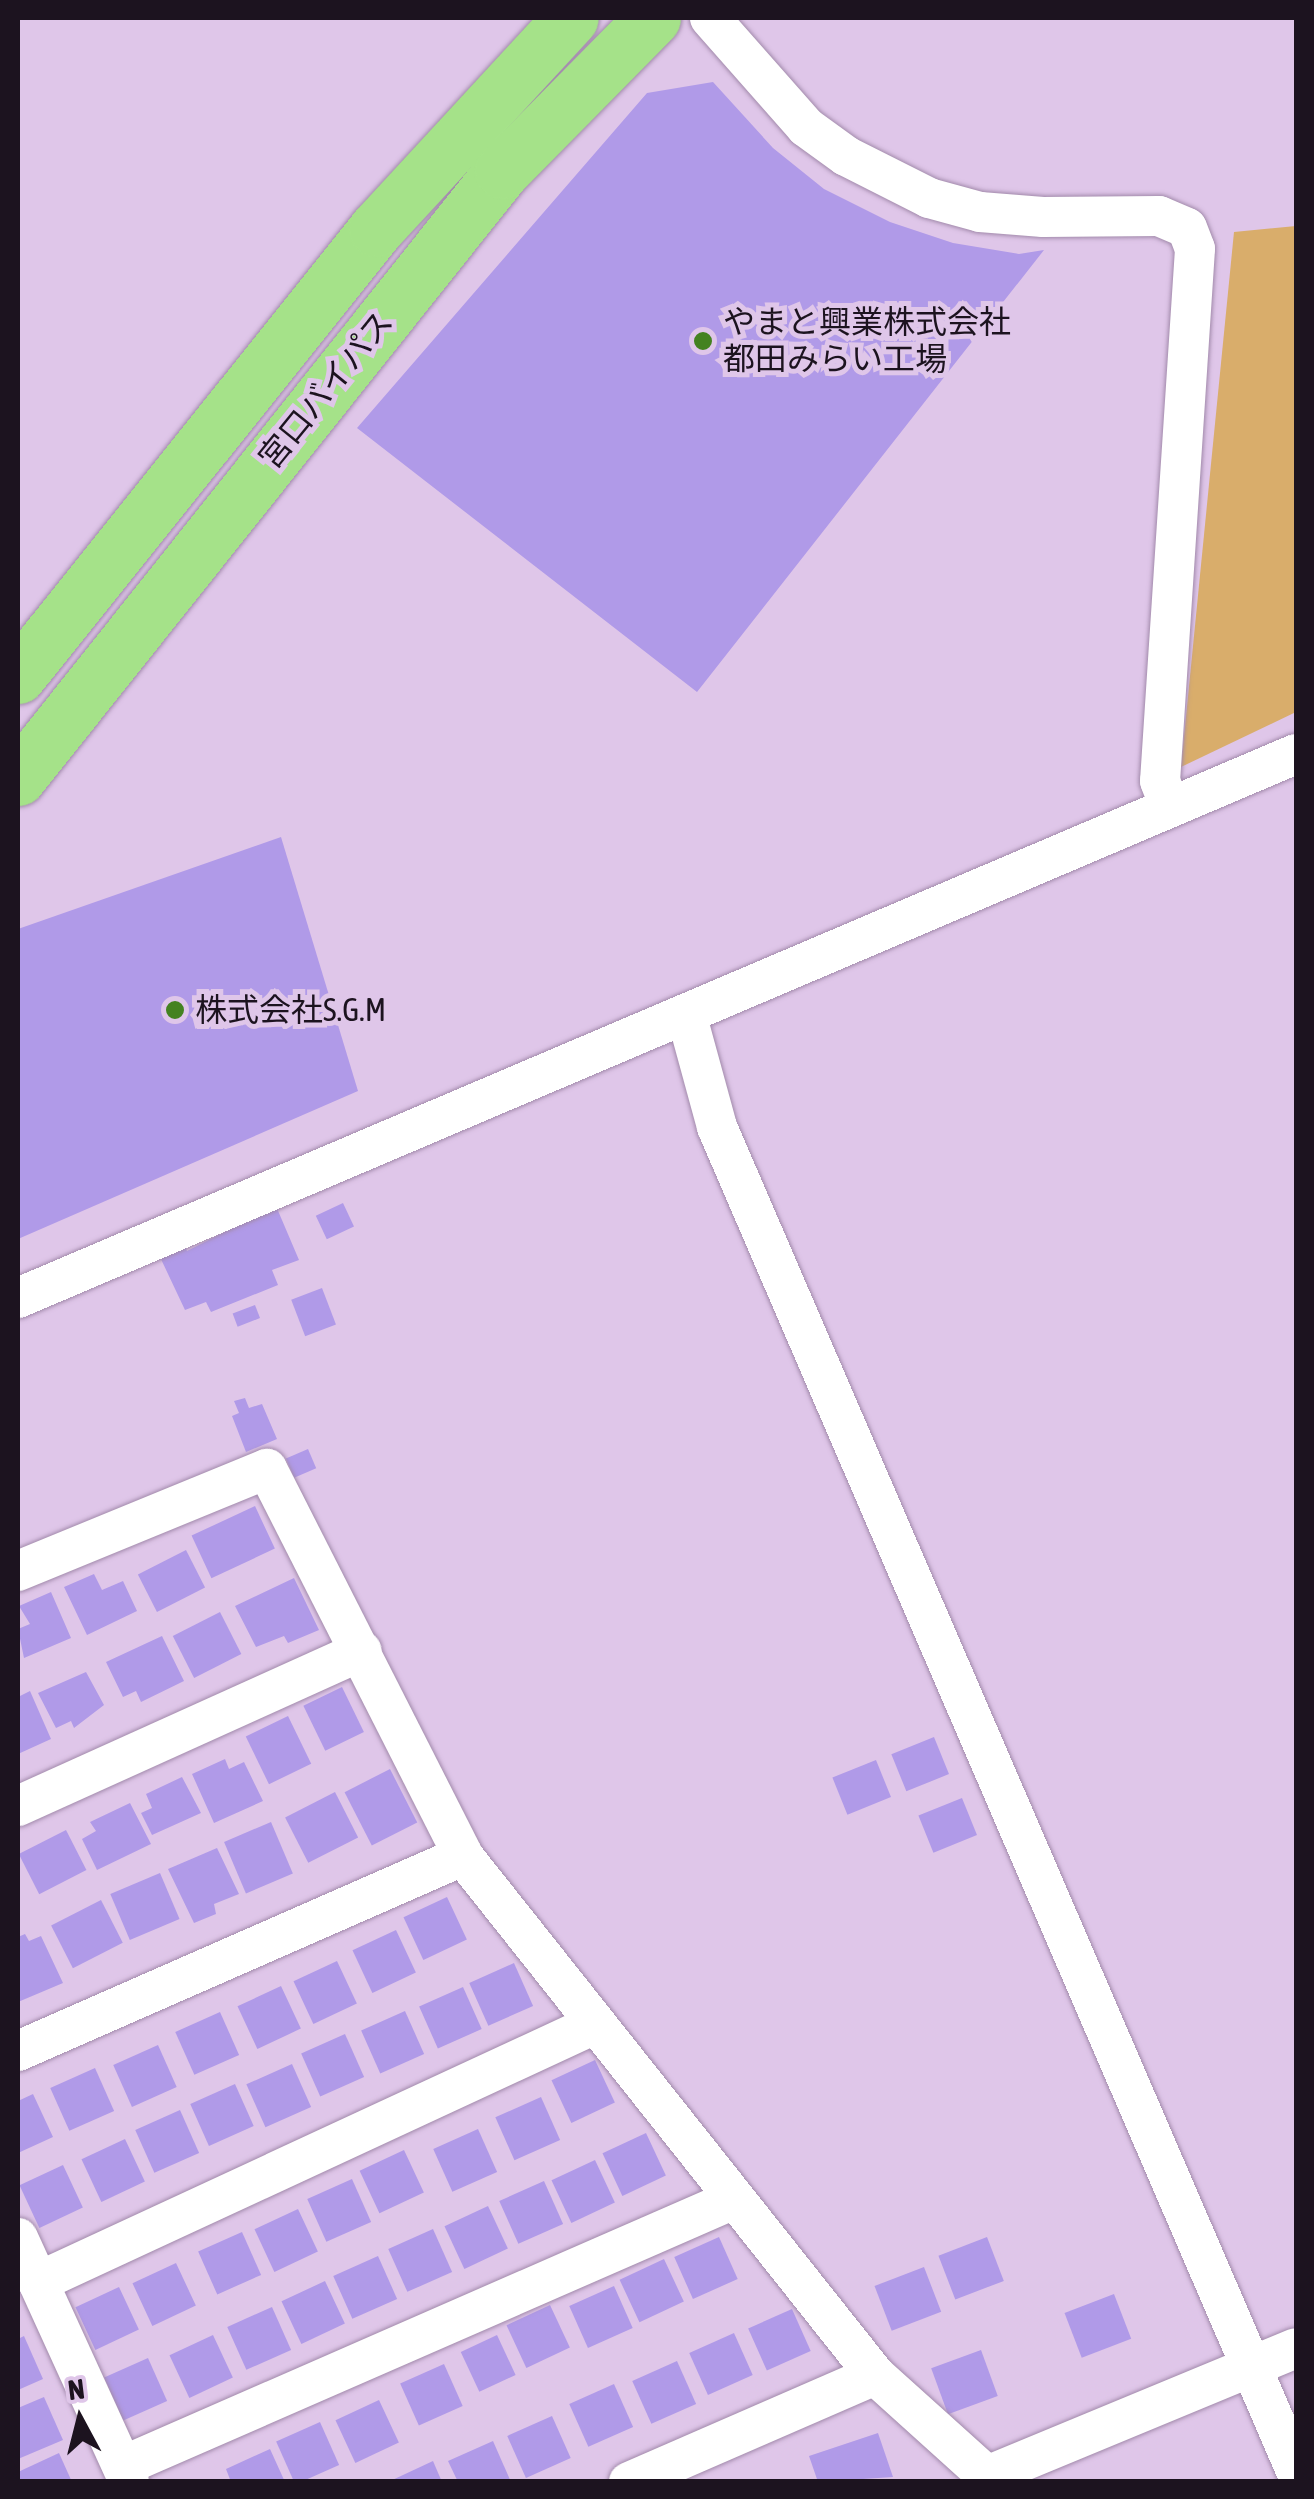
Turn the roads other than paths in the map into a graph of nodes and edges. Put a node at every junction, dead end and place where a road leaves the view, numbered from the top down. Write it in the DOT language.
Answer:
graph roads {
  1 [pos="570,18"];
  2 [pos="653,18"];
  3 [pos="710,18"];
  4 [pos="18,676"];
  5 [pos="1296,754"];
  6 [pos="18,778"];
  7 [pos="1170,808"];
  8 [pos="688,1018"];
  9 [pos="18,1298"];
  10 [pos="18,1571"];
  11 [pos="362,1650"];
  12 [pos="18,1806"];
  13 [pos="463,1856"];
  14 [pos="596,2024"];
  15 [pos="18,2051"];
  16 [pos="734,2199"];
  17 [pos="18,2238"];
  18 [pos="38,2282"];
  19 [pos="1296,2348"];
  20 [pos="1254,2366"];
  21 [pos="876,2375"];
  22 [pos="1296,2471"];
  23 [pos="126,2474"];
  24 [pos="629,2482"];
  1 -- 4 [label="highway, 宮口バイパス"];
  2 -- 6 [label="highway, 宮口バイパス"];
  3 -- 7 [label="street"];
  5 -- 7 [label="street"];
  7 -- 8 [label="street"];
  8 -- 9 [label="street"];
  8 -- 20 [label="street"];
  10 -- 11 [label="street"];
  11 -- 12 [label="street"];
  11 -- 13 [label="street"];
  13 -- 14 [label="street"];
  13 -- 15 [label="street"];
  14 -- 16 [label="street"];
  14 -- 18 [label="street"];
  16 -- 21 [label="street"];
  16 -- 23 [label="street"];
  17 -- 18 [label="street"];
  18 -- 23 [label="street"];
  19 -- 20 [label="street"];
  20 -- 21 [label="street"];
  20 -- 22 [label="street"];
  21 -- 24 [label="street"];
}
